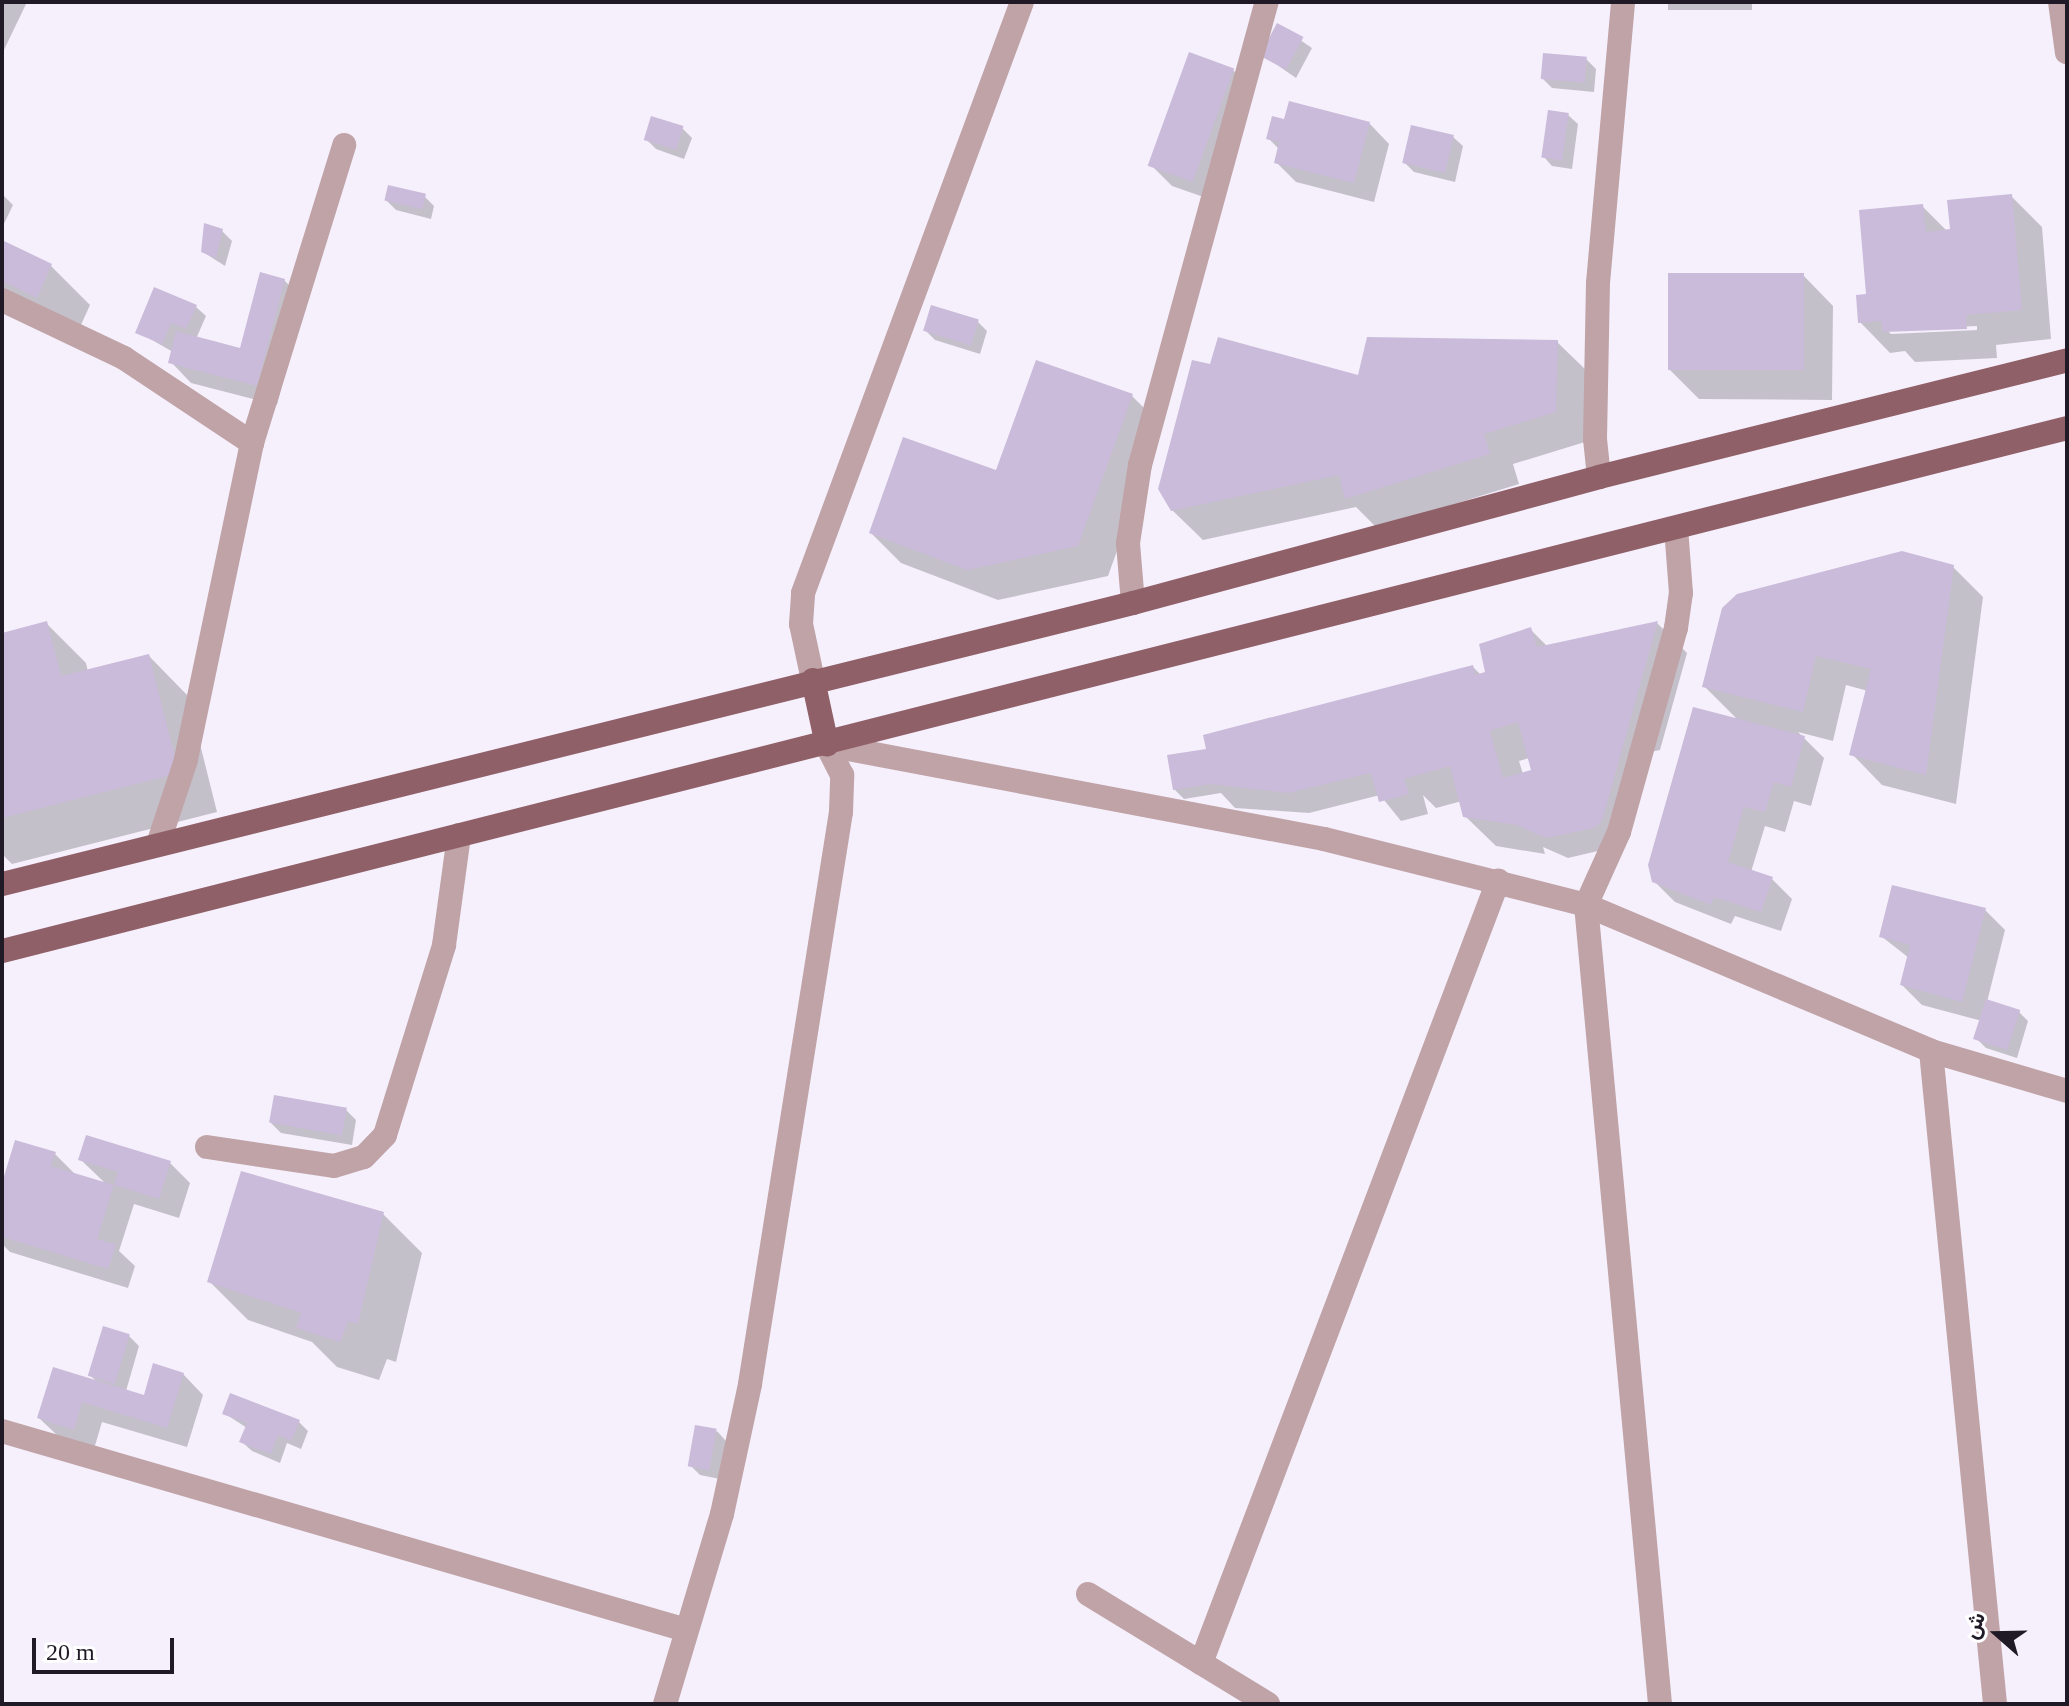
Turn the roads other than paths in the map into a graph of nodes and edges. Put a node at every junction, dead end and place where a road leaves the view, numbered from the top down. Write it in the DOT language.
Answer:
graph roads {
  1 [pos="1022,2"];
  2 [pos="1267,2"];
  3 [pos="1623,2"];
  4 [pos="2060,2"];
  5 [pos="2067,53"];
  6 [pos="344,145"];
  7 [pos="2,300"];
  8 [pos="2067,360"];
  9 [pos="2067,428"];
  10 [pos="252,443"];
  11 [pos="1599,477"];
  12 [pos="1676,528"];
  13 [pos="1133,603"];
  14 [pos="813,680"];
  15 [pos="827,745"];
  16 [pos="459,835"];
  17 [pos="158,844"];
  18 [pos="1498,881"];
  19 [pos="2,884"];
  20 [pos="1586,905"];
  21 [pos="2,951"];
  22 [pos="1931,1051"];
  23 [pos="2067,1091"];
  24 [pos="207,1147"];
  25 [pos="2,1431"];
  26 [pos="1088,1594"];
  27 [pos="686,1630"];
  28 [pos="1201,1663"];
  29 [pos="665,1704"];
  30 [pos="1268,1704"];
  31 [pos="1660,1704"];
  32 [pos="1995,1704"];
  1 -- 14 [label="street"];
  2 -- 13 [label="street"];
  3 -- 11 [label="street"];
  4 -- 5 [label="street"];
  6 -- 10 [label="street"];
  7 -- 10 [label="street"];
  8 -- 11 [label="main road"];
  9 -- 12 [label="main road"];
  10 -- 17 [label="street"];
  11 -- 13 [label="main road"];
  12 -- 15 [label="main road"];
  12 -- 20 [label="street"];
  13 -- 14 [label="main road"];
  14 -- 15 [label="main road"];
  14 -- 17 [label="main road"];
  15 -- 16 [label="main road"];
  15 -- 18 [label="street"];
  15 -- 27 [label="street"];
  16 -- 21 [label="main road"];
  16 -- 24 [label="street"];
  17 -- 19 [label="main road"];
  18 -- 20 [label="street"];
  18 -- 28 [label="street"];
  20 -- 22 [label="street"];
  20 -- 31 [label="street"];
  22 -- 23 [label="street"];
  22 -- 32 [label="street"];
  25 -- 27 [label="street"];
  26 -- 28 [label="street"];
  27 -- 29 [label="street"];
  28 -- 30 [label="street"];
}
